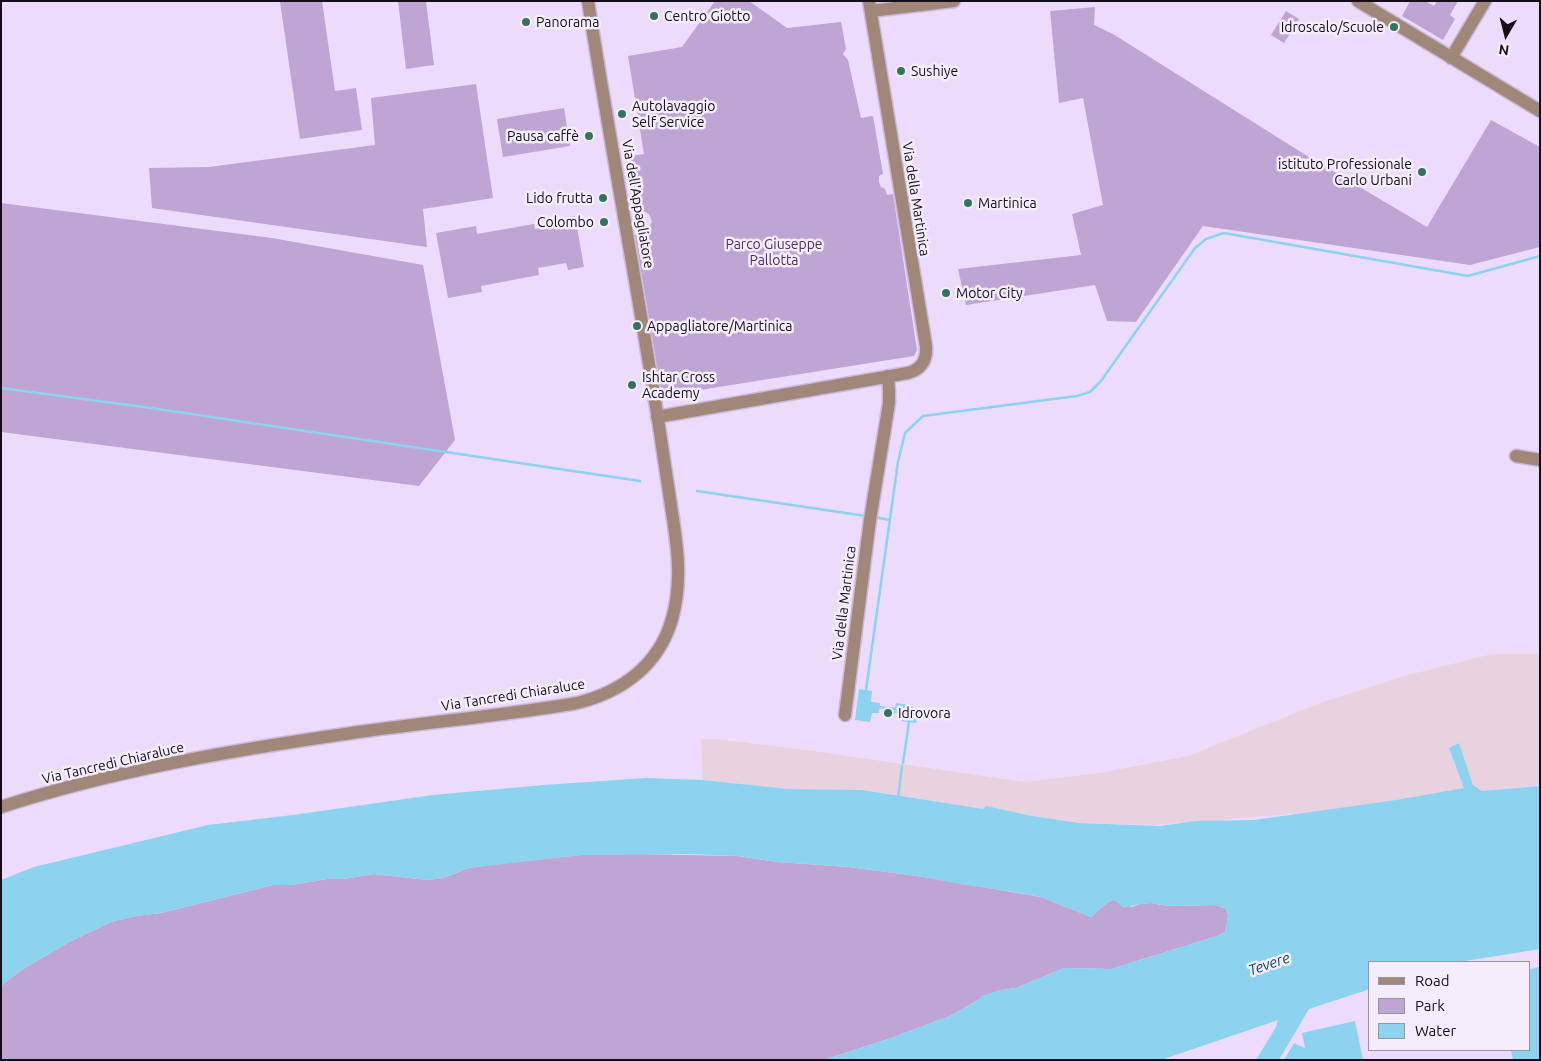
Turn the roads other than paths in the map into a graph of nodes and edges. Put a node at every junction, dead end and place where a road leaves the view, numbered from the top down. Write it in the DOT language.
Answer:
graph roads {
  1 [pos="588,1"];
  2 [pos="954,1"];
  3 [pos="1358,1"];
  4 [pos="1485,1"];
  5 [pos="870,6"];
  6 [pos="1451,58"];
  7 [pos="1540,111"];
  8 [pos="638,294"];
  9 [pos="888,376"];
  10 [pos="657,417"];
  11 [pos="1516,456"];
  12 [pos="1540,460"];
  13 [pos="845,716"];
  14 [pos="1,807"];
  1 -- 8 [label="street, Via dell'Appagliatore"];
  2 -- 5 [label="street"];
  3 -- 6 [label="street"];
  4 -- 6 [label="street"];
  5 -- 9 [label="street, Via della Martinica"];
  6 -- 7 [label="street"];
  8 -- 10 [label="street, Via Tancredi Chiaraluce"];
  9 -- 10 [label="street, Via della Martinica"];
  9 -- 13 [label="street, Via della Martinica"];
  10 -- 14 [label="street, Via Tancredi Chiaraluce"];
  11 -- 12 [label="street"];
}
